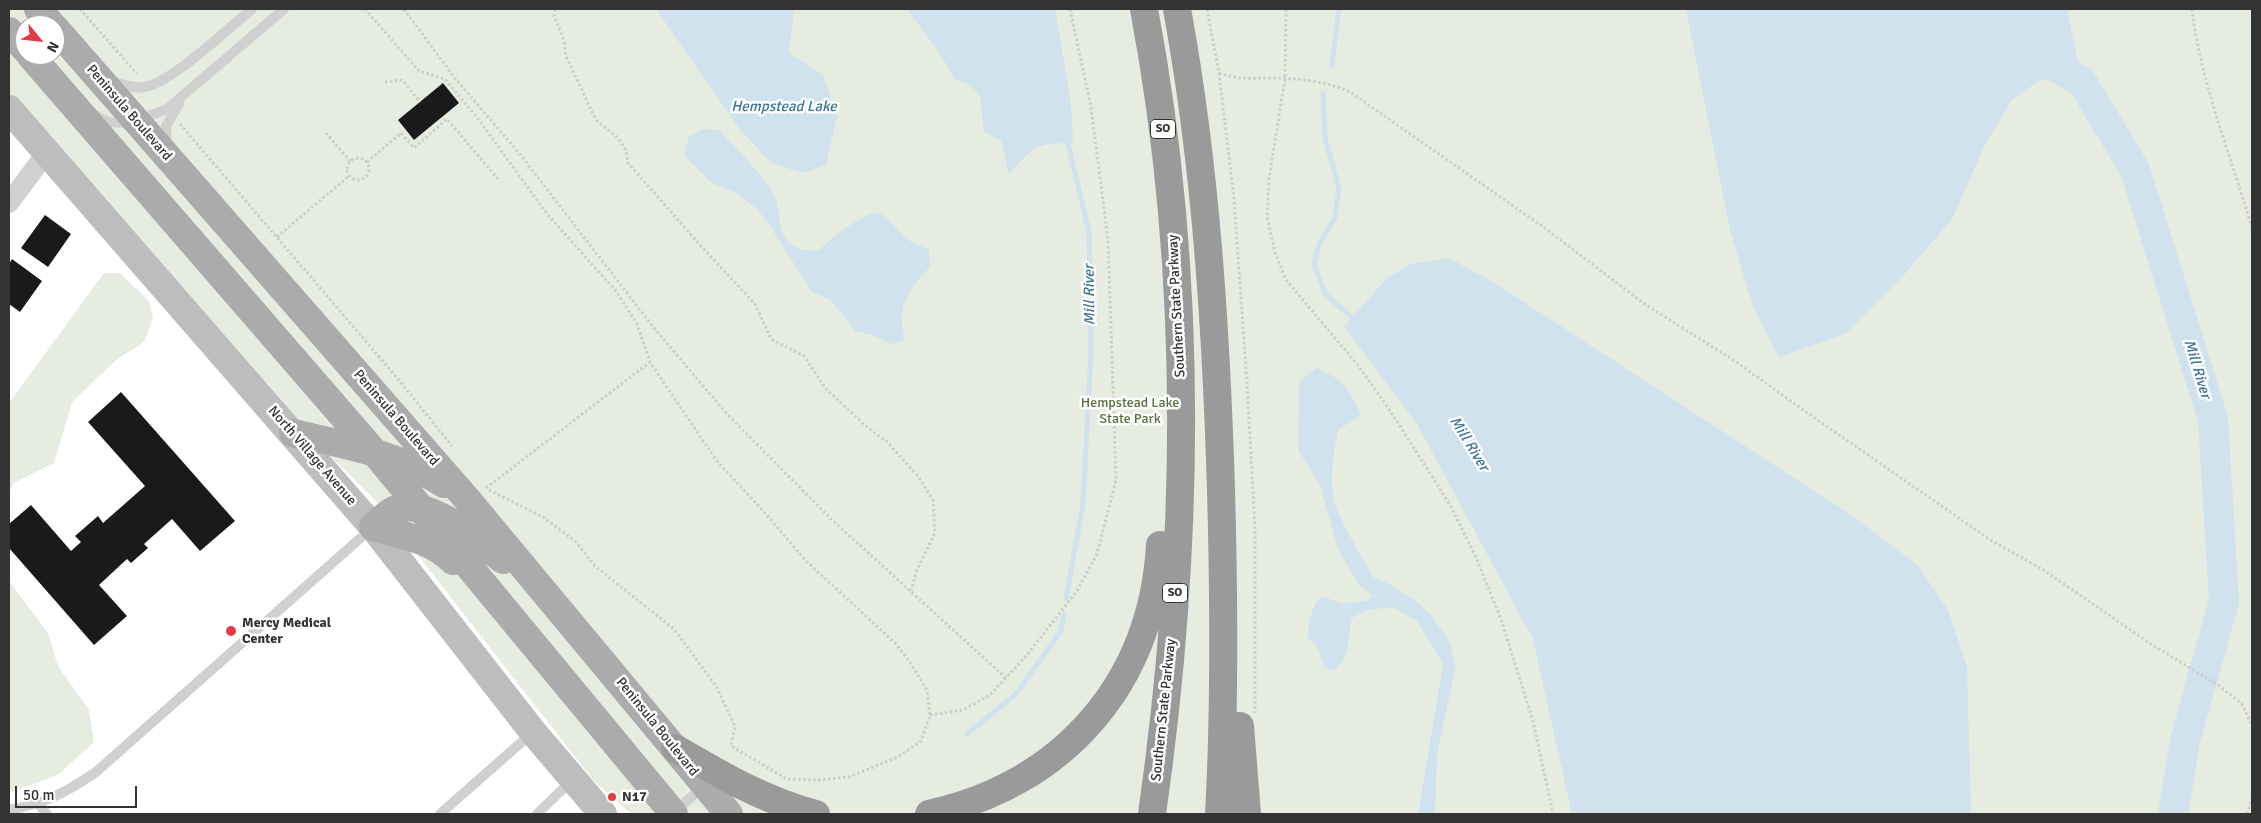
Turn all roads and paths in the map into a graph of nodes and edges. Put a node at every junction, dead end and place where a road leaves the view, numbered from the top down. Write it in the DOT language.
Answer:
graph roads {
  1 [pos="80,9"];
  2 [pos="252,9"];
  3 [pos="284,9"];
  4 [pos="365,9"];
  5 [pos="404,9"];
  6 [pos="556,9"];
  7 [pos="1070,9"];
  8 [pos="1144,9"];
  9 [pos="1177,9"];
  10 [pos="1207,9"];
  11 [pos="1286,9"];
  12 [pos="2192,9"];
  13 [pos="65,40"];
  14 [pos="39,65"];
  15 [pos="1219,72"];
  16 [pos="95,74"];
  17 [pos="1285,79"];
  18 [pos="385,82"];
  19 [pos="147,86"];
  20 [pos="192,88"];
  21 [pos="68,99"];
  22 [pos="420,102"];
  23 [pos="9,109"];
  24 [pos="172,114"];
  25 [pos="136,121"];
  26 [pos="436,121"];
  27 [pos="440,126"];
  28 [pos="326,133"];
  29 [pos="47,152"];
  30 [pos="350,161"];
  31 [pos="367,162"];
  32 [pos="176,167"];
  33 [pos="349,176"];
  34 [pos="498,179"];
  35 [pos="9,203"];
  36 [pos="2252,228"];
  37 [pos="277,237"];
  38 [pos="650,362"];
  39 [pos="1180,370"];
  40 [pos="292,433"];
  41 [pos="457,452"];
  42 [pos="375,453"];
  43 [pos="1220,462"];
  44 [pos="477,489"];
  45 [pos="423,511"];
  46 [pos="373,527"];
  47 [pos="912,591"];
  48 [pos="550,598"];
  49 [pos="513,619"];
  50 [pos="1006,678"];
  51 [pos="930,716"];
  52 [pos="2251,719"];
  53 [pos="1255,723"];
  54 [pos="2252,725"];
  55 [pos="532,732"];
  56 [pos="675,748"];
  57 [pos="573,779"];
  58 [pos="711,780"];
  59 [pos="2252,798"];
  60 [pos="38,804"];
  61 [pos="9,810"];
  62 [pos="47,814"];
  63 [pos="440,814"];
  64 [pos="537,814"];
  65 [pos="603,814"];
  66 [pos="673,814"];
  67 [pos="728,814"];
  68 [pos="816,814"];
  69 [pos="929,814"];
  70 [pos="1152,814"];
  71 [pos="1219,814"];
  72 [pos="1247,814"];
  73 [pos="1553,814"];
  74 [pos="2247,814"];
  1 -- 19 [label="path"];
  2 -- 19 [label="lane"];
  3 -- 20 [label="lane"];
  4 -- 38 [label="path"];
  5 -- 47 [label="path"];
  6 -- 47 [label="path"];
  7 -- 50 [label="path"];
  8 -- 39 [label="highway, Southern State Parkway / SO"];
  9 -- 43 [label="highway, SO"];
  10 -- 15 [label="path"];
  11 -- 17 [label="path"];
  12 -- 36 [label="path"];
  13 -- 16 [label="main road, Peninsula Boulevard"];
  14 -- 21 [label="main road"];
  15 -- 17 [label="path"];
  15 -- 53 [label="path"];
  16 -- 19 [label="lane"];
  16 -- 25 [label="main road, Peninsula Boulevard"];
  17 -- 52 [label="path"];
  17 -- 73 [label="path"];
  18 -- 22 [label="path"];
  20 -- 24 [label="lane"];
  20 -- 25 [label="lane"];
  21 -- 25 [label="lane"];
  21 -- 42 [label="main road"];
  23 -- 29 [label="street, North Village Avenue"];
  24 -- 32 [label="lane"];
  24 -- 37 [label="path"];
  25 -- 32 [label="main road, Peninsula Boulevard"];
  26 -- 27 [label="path"];
  27 -- 31 [label="path"];
  27 -- 34 [label="path"];
  28 -- 30 [label="path"];
  29 -- 35 [label="street"];
  29 -- 40 [label="street, North Village Avenue"];
  30 -- 31 [label="path"];
  30 -- 33 [label="path"];
  31 -- 33 [label="path"];
  32 -- 44 [label="main road, Peninsula Boulevard"];
  33 -- 37 [label="path"];
  37 -- 41 [label="path"];
  38 -- 44 [label="path"];
  38 -- 51 [label="path"];
  39 -- 69 [label="highway"];
  39 -- 70 [label="highway, Southern State Parkway / SO"];
  40 -- 42 [label="main road"];
  40 -- 46 [label="street, North Village Avenue"];
  42 -- 44 [label="main road"];
  42 -- 45 [label="main road"];
  43 -- 71 [label="highway, SO"];
  43 -- 72 [label="highway"];
  44 -- 48 [label="main road, Peninsula Boulevard"];
  44 -- 51 [label="path"];
  45 -- 46 [label="main road"];
  45 -- 48 [label="main road"];
  45 -- 49 [label="main road"];
  46 -- 49 [label="main road"];
  46 -- 55 [label="street, North Village Avenue"];
  46 -- 60 [label="lane"];
  47 -- 50 [label="path"];
  48 -- 56 [label="main road, Peninsula Boulevard"];
  49 -- 66 [label="main road"];
  50 -- 51 [label="path"];
  52 -- 54 [label="path"];
  55 -- 57 [label="street, North Village Avenue"];
  55 -- 63 [label="lane"];
  56 -- 58 [label="highway"];
  57 -- 64 [label="lane"];
  57 -- 65 [label="street, North Village Avenue"];
  58 -- 66 [label="lane"];
  58 -- 67 [label="main road, Peninsula Boulevard"];
  58 -- 68 [label="highway"];
  59 -- 74 [label="path"];
  60 -- 61 [label="lane"];
  60 -- 62 [label="lane"];
}
